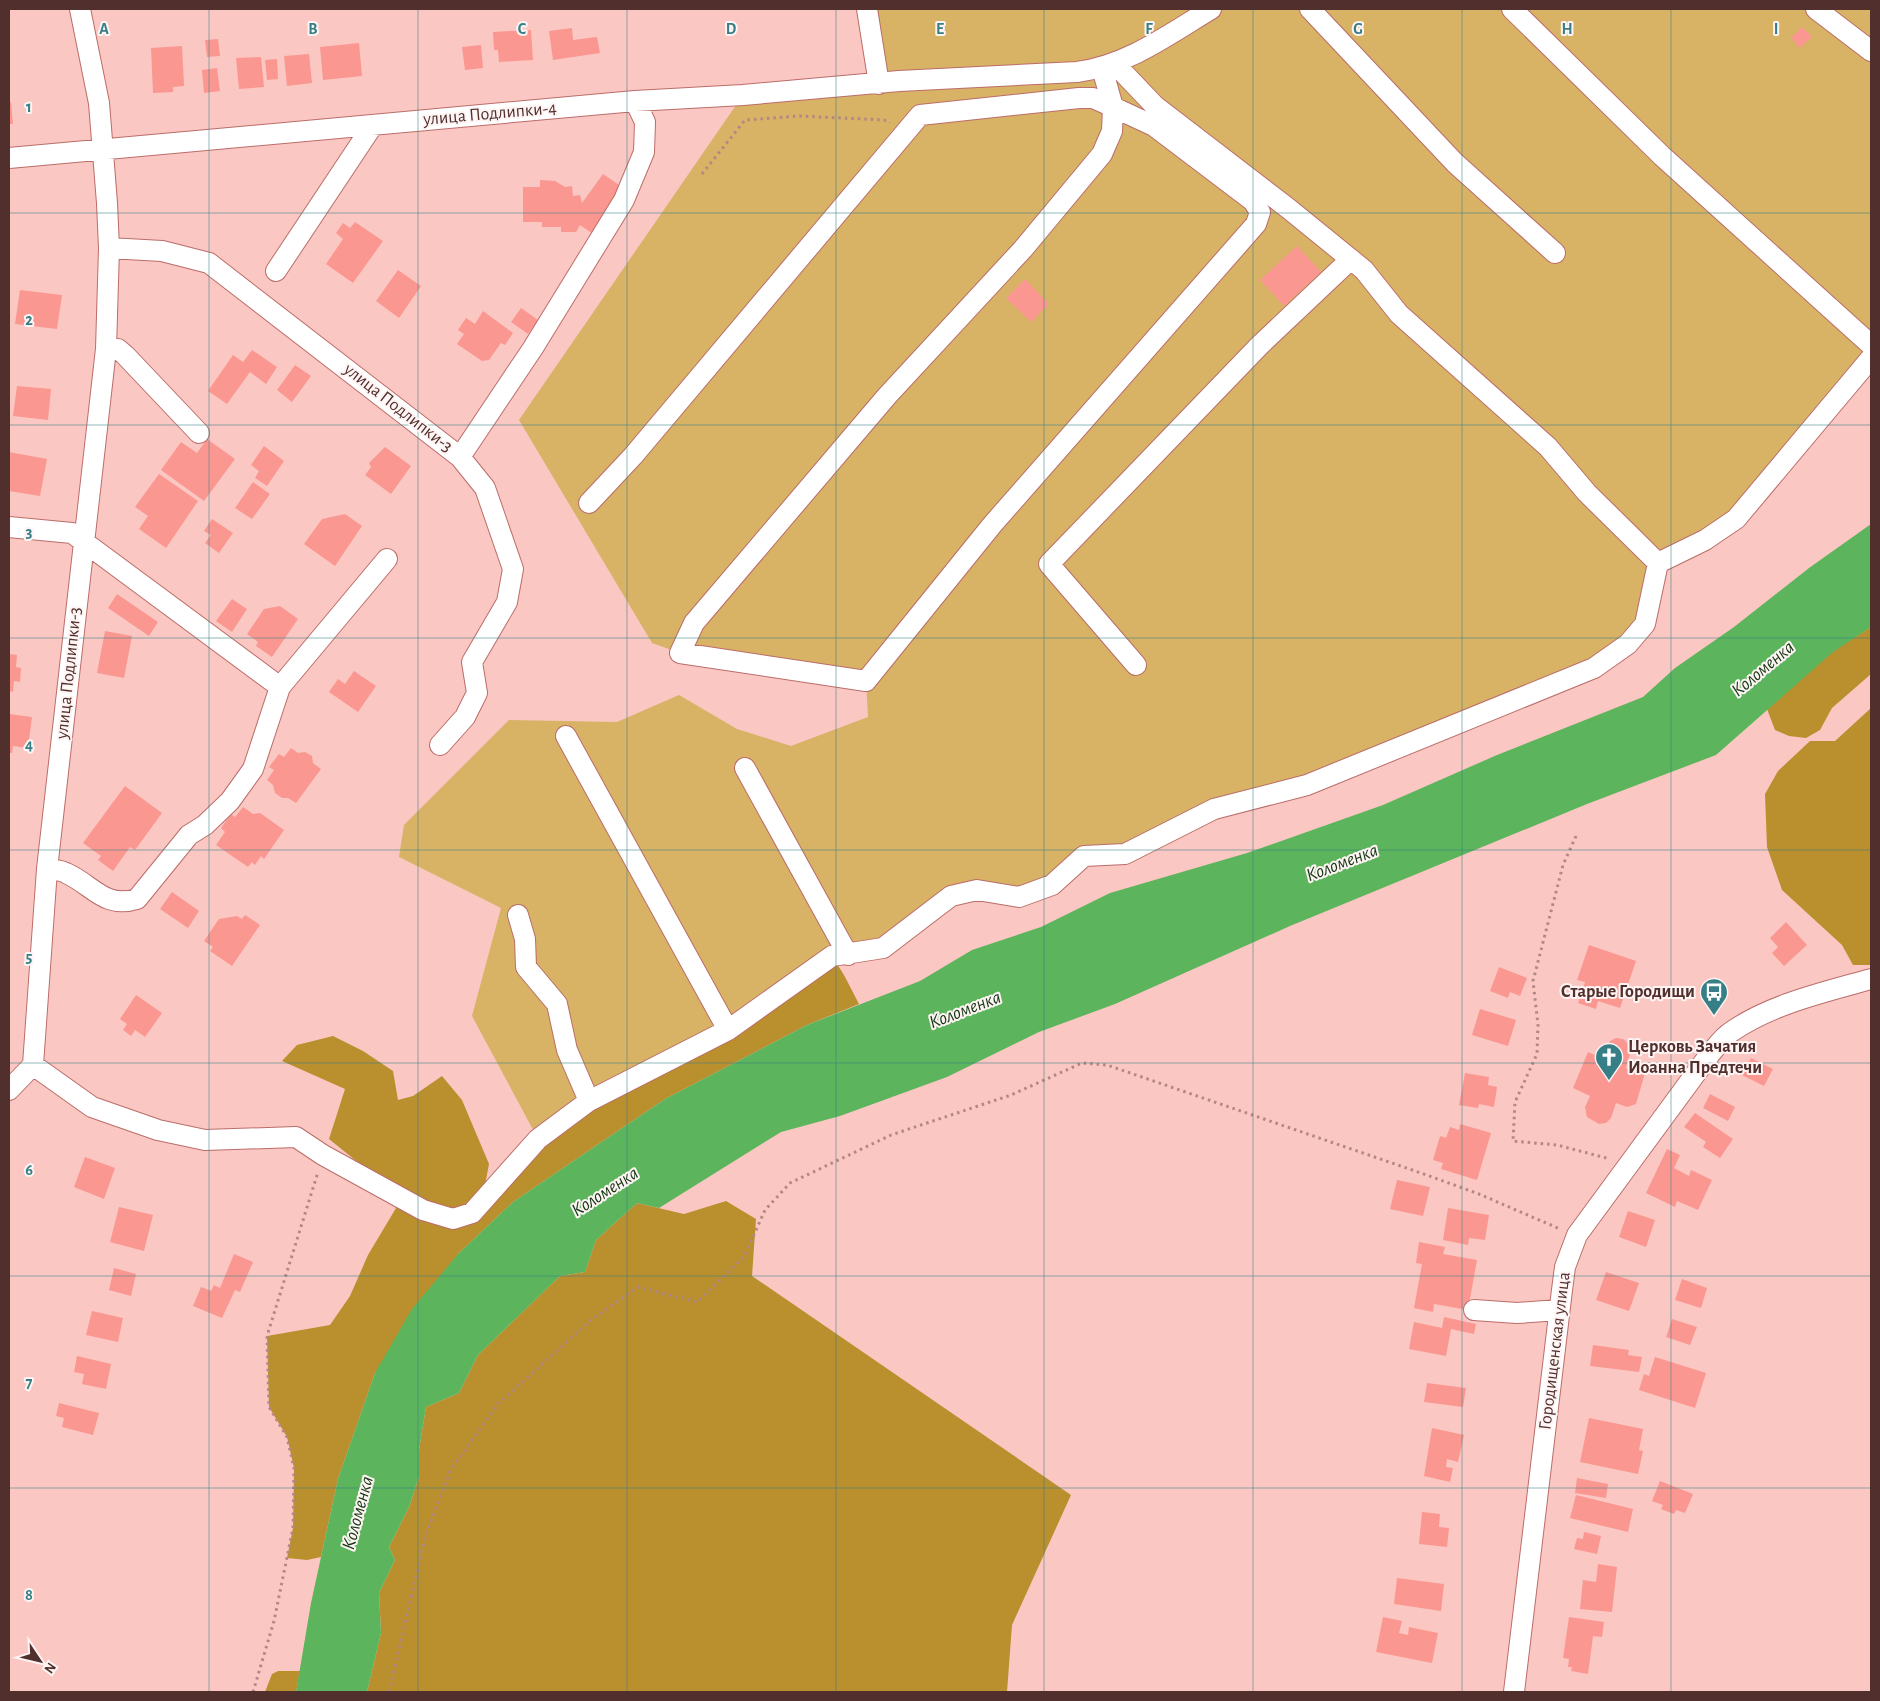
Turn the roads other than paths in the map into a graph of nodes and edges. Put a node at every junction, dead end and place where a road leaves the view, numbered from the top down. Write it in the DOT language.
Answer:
graph roads {
  1 [pos="80,9"];
  2 [pos="867,9"];
  3 [pos="1211,9"];
  4 [pos="1310,9"];
  5 [pos="1512,9"];
  6 [pos="1816,9"];
  7 [pos="1871,51"];
  8 [pos="1108,66"];
  9 [pos="879,84"];
  10 [pos="635,101"];
  11 [pos="1113,107"];
  12 [pos="373,125"];
  13 [pos="102,150"];
  14 [pos="9,158"];
  15 [pos="109,248"];
  16 [pos="1555,253"];
  17 [pos="1351,259"];
  18 [pos="276,271"];
  19 [pos="1871,345"];
  20 [pos="106,349"];
  21 [pos="1871,358"];
  22 [pos="199,434"];
  23 [pos="460,457"];
  24 [pos="588,502"];
  25 [pos="9,527"];
  26 [pos="84,541"];
  27 [pos="386,560"];
  28 [pos="1658,563"];
  29 [pos="1136,665"];
  30 [pos="280,688"];
  31 [pos="566,736"];
  32 [pos="440,746"];
  33 [pos="745,768"];
  34 [pos="47,869"];
  35 [pos="518,915"];
  36 [pos="848,955"];
  37 [pos="1871,979"];
  38 [pos="728,1030"];
  39 [pos="32,1065"];
  40 [pos="9,1090"];
  41 [pos="589,1101"];
  42 [pos="1474,1310"];
  43 [pos="1559,1310"];
  44 [pos="1514,1692"];
  1 -- 13 [label="street"];
  2 -- 9 [label="street"];
  3 -- 8 [label="street"];
  4 -- 16 [label="street"];
  5 -- 19 [label="street"];
  6 -- 7 [label="street"];
  8 -- 9 [label="street, улица Подлипки-4"];
  8 -- 11 [label="street"];
  8 -- 17 [label="street"];
  9 -- 10 [label="street, улица Подлипки-4"];
  10 -- 12 [label="street, улица Подлипки-4"];
  10 -- 23 [label="street, улица Подлипки-3"];
  11 -- 11 [label="street"];
  11 -- 24 [label="street"];
  12 -- 13 [label="street, улица Подлипки-4"];
  12 -- 18 [label="street"];
  13 -- 14 [label="street, улица Подлипки-4"];
  13 -- 15 [label="street, улица Подлипки-3"];
  15 -- 20 [label="street, улица Подлипки-3"];
  15 -- 23 [label="street, улица Подлипки-3"];
  17 -- 28 [label="street"];
  17 -- 29 [label="street"];
  20 -- 22 [label="street"];
  20 -- 26 [label="street, улица Подлипки-3"];
  21 -- 28 [label="street"];
  23 -- 32 [label="street"];
  25 -- 26 [label="street"];
  26 -- 30 [label="street"];
  26 -- 34 [label="street, улица Подлипки-3"];
  27 -- 30 [label="street"];
  28 -- 36 [label="street"];
  30 -- 34 [label="street"];
  31 -- 38 [label="street"];
  33 -- 36 [label="street"];
  34 -- 39 [label="street, улица Подлипки-3"];
  35 -- 41 [label="street"];
  36 -- 38 [label="street"];
  37 -- 43 [label="street, Городищенская улица"];
  38 -- 41 [label="street"];
  39 -- 40 [label="street"];
  39 -- 41 [label="street"];
  42 -- 43 [label="street"];
  43 -- 44 [label="street, Городищенская улица"];
}
